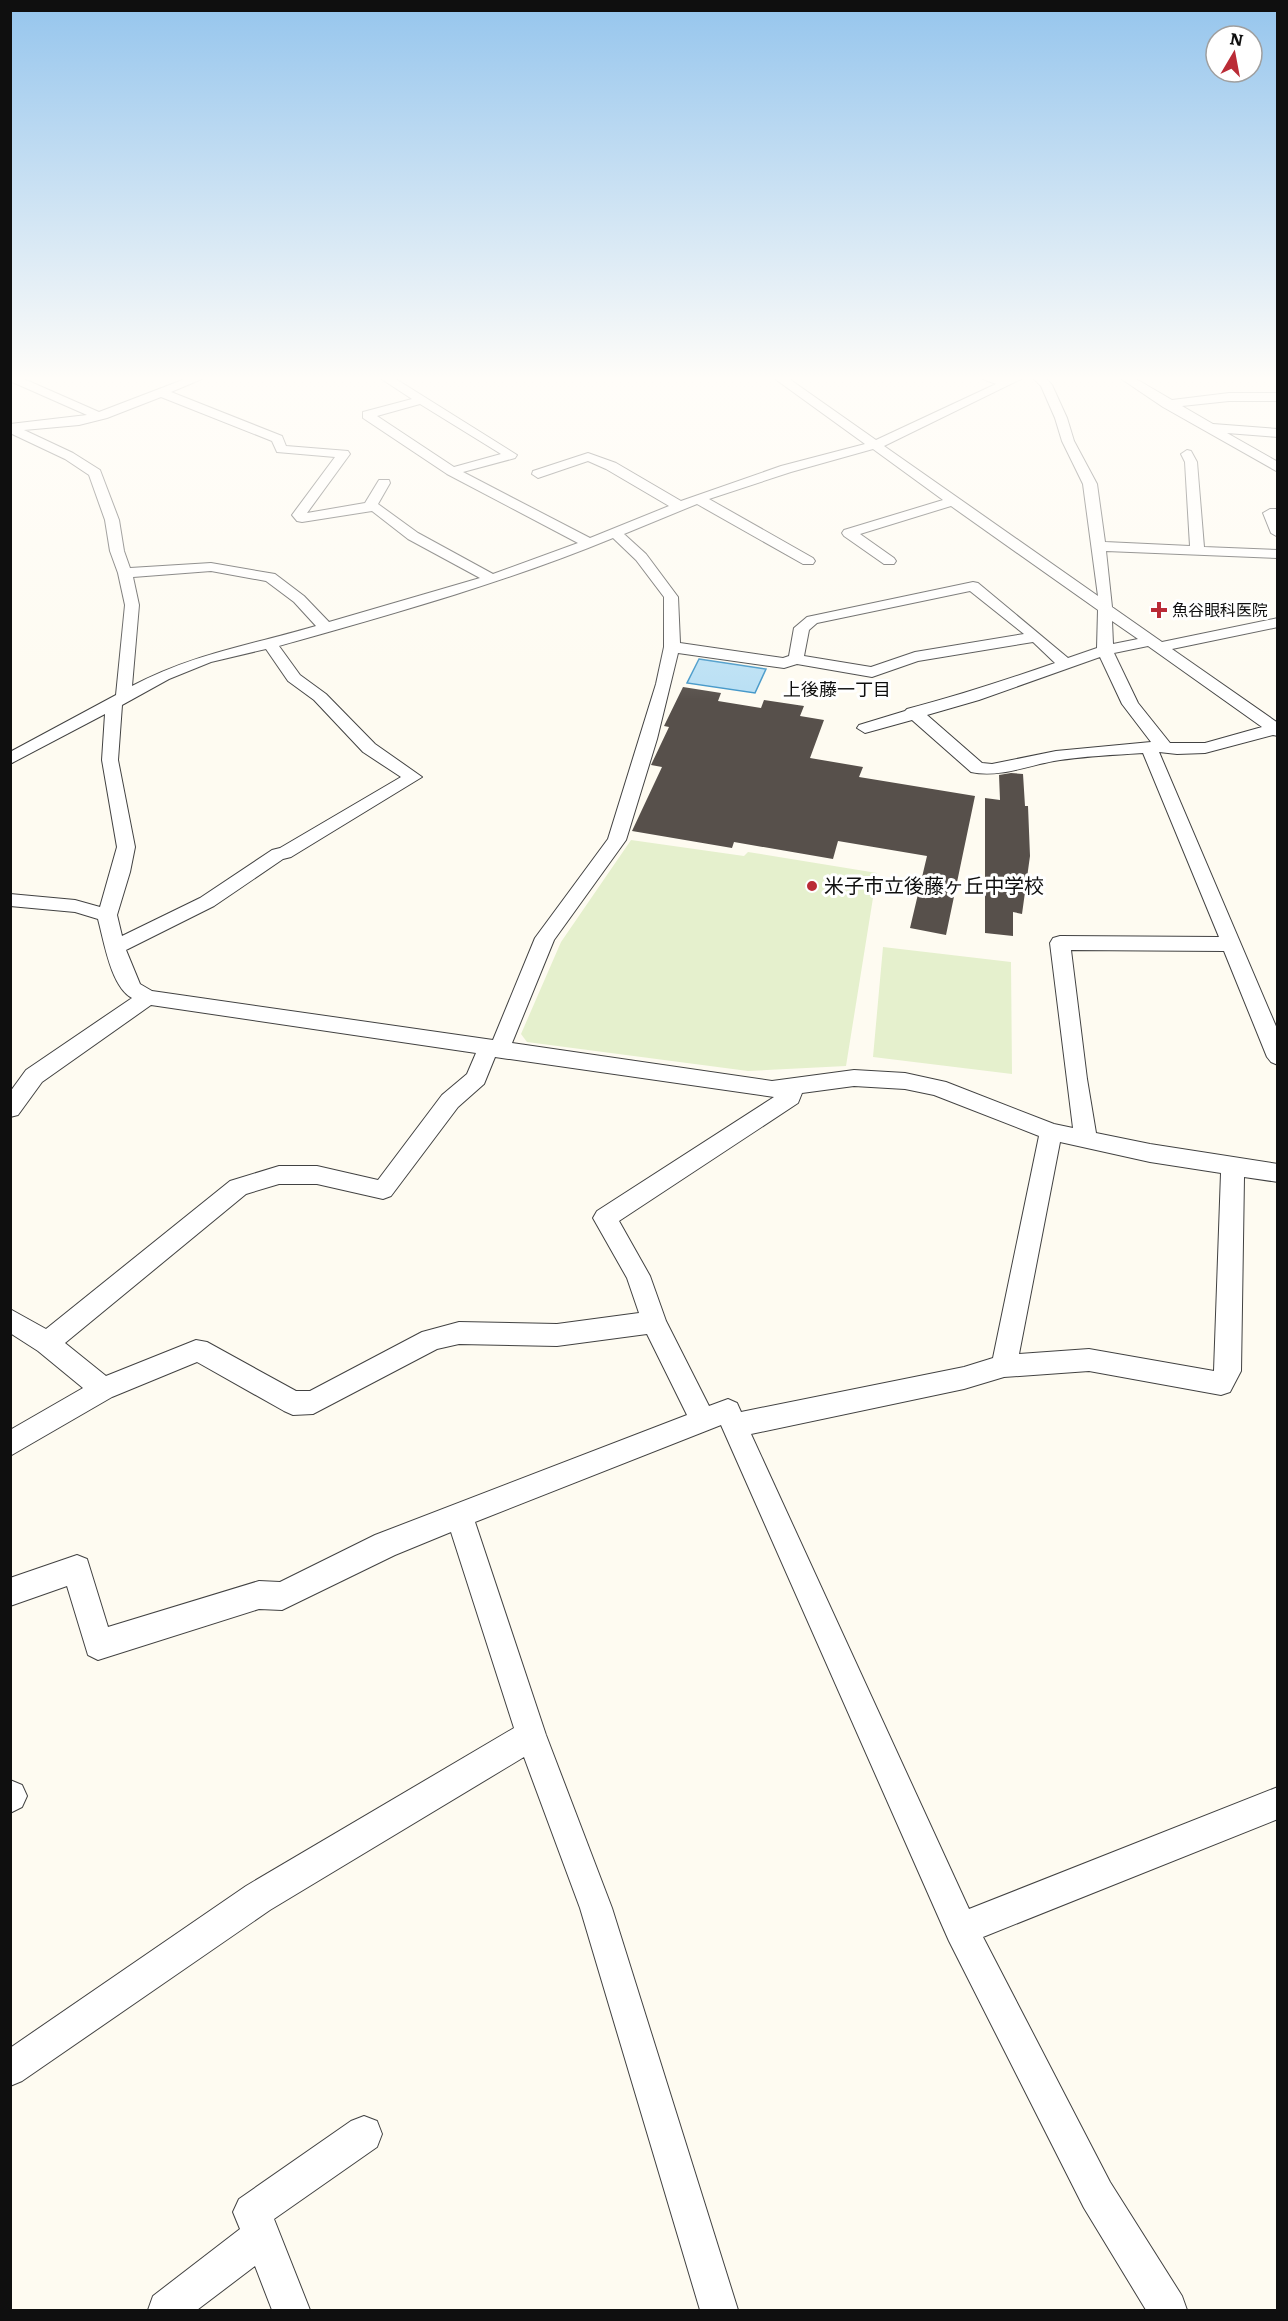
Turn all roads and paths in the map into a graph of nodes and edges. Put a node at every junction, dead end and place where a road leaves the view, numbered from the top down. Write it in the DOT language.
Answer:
graph roads {
  1 [pos="100,484"];
  2 [pos="322,484"];
  3 [pos="383,484"];
  4 [pos="477,484"];
  5 [pos="642,484"];
  6 [pos="741,484"];
  7 [pos="929,484"];
  8 [pos="1090,484"];
  9 [pos="1193,484"];
  10 [pos="698,498"];
  11 [pos="952,501"];
  12 [pos="678,505"];
  13 [pos="370,506"];
  14 [pos="1278,513"];
  15 [pos="616,533"];
  16 [pos="1278,533"];
  17 [pos="589,543"];
  18 [pos="1098,546"];
  19 [pos="1197,549"];
  20 [pos="1278,554"];
  21 [pos="808,561"];
  22 [pos="889,561"];
  23 [pos="125,573"];
  24 [pos="492,579"];
  25 [pos="1104,609"];
  26 [pos="1278,622"];
  27 [pos="326,628"];
  28 [pos="1036,637"];
  29 [pos="270,644"];
  30 [pos="1155,644"];
  31 [pos="672,647"];
  32 [pos="1105,650"];
  33 [pos="796,659"];
  34 [pos="1064,663"];
  35 [pos="119,699"];
  36 [pos="913,712"];
  37 [pos="865,728"];
  38 [pos="1276,730"];
  39 [pos="1156,747"];
  40 [pos="10,759"];
  41 [pos="10,900"];
  42 [pos="107,915"];
  43 [pos="1230,944"];
  44 [pos="115,947"];
  45 [pos="148,997"];
  46 [pos="494,1049"];
  47 [pos="1278,1057"];
  48 [pos="793,1088"];
  49 [pos="10,1109"];
  50 [pos="1051,1132"];
  51 [pos="1086,1139"];
  52 [pos="1233,1166"];
  53 [pos="1278,1173"];
  54 [pos="10,1319"];
  55 [pos="654,1322"];
  56 [pos="47,1343"];
  57 [pos="1004,1366"];
  58 [pos="103,1389"];
  59 [pos="703,1420"];
  60 [pos="736,1425"];
  61 [pos="10,1444"];
  62 [pos="459,1515"];
  63 [pos="10,1592"];
  64 [pos="531,1735"];
  65 [pos="1278,1803"];
  66 [pos="961,1929"];
  67 [pos="10,2069"];
  68 [pos="364,2134"];
  69 [pos="262,2236"];
  70 [pos="167,2310"];
  71 [pos="291,2310"];
  72 [pos="718,2310"];
  73 [pos="1168,2310"];
  1 -- 23 [label="street"];
  2 -- 13 [label="street"];
  3 -- 13 [label="street"];
  4 -- 17 [label="street"];
  5 -- 12 [label="street"];
  6 -- 10 [label="street"];
  7 -- 11 [label="street"];
  8 -- 18 [label="street"];
  9 -- 19 [label="street"];
  10 -- 12 [label="street"];
  10 -- 21 [label="street"];
  11 -- 22 [label="street"];
  11 -- 25 [label="street"];
  12 -- 15 [label="street"];
  13 -- 24 [label="street"];
  14 -- 16 [label="street"];
  15 -- 17 [label="street"];
  15 -- 31 [label="street"];
  17 -- 24 [label="street"];
  18 -- 19 [label="street"];
  18 -- 25 [label="street"];
  19 -- 20 [label="street"];
  23 -- 27 [label="street"];
  23 -- 35 [label="street"];
  24 -- 27 [label="street"];
  25 -- 30 [label="street"];
  25 -- 32 [label="street"];
  26 -- 30 [label="street"];
  27 -- 29 [label="street"];
  28 -- 33 [label="street"];
  28 -- 33 [label="street"];
  28 -- 34 [label="street"];
  29 -- 35 [label="street"];
  29 -- 44 [label="street"];
  30 -- 32 [label="street"];
  30 -- 38 [label="street"];
  31 -- 33 [label="street"];
  31 -- 46 [label="street"];
  32 -- 34 [label="street"];
  32 -- 39 [label="street"];
  34 -- 36 [label="street"];
  35 -- 40 [label="street"];
  35 -- 42 [label="street"];
  36 -- 37 [label="street"];
  36 -- 39 [label="street"];
  38 -- 39 [label="street"];
  39 -- 43 [label="street"];
  41 -- 42 [label="street"];
  42 -- 44 [label="street"];
  43 -- 47 [label="street"];
  43 -- 51 [label="street"];
  44 -- 45 [label="street"];
  45 -- 46 [label="street"];
  45 -- 49 [label="street"];
  46 -- 48 [label="street"];
  46 -- 56 [label="street"];
  48 -- 50 [label="street"];
  48 -- 55 [label="street"];
  50 -- 51 [label="street"];
  50 -- 57 [label="street"];
  51 -- 52 [label="street"];
  52 -- 53 [label="street"];
  52 -- 57 [label="street"];
  54 -- 56 [label="street"];
  55 -- 58 [label="street"];
  55 -- 59 [label="street"];
  56 -- 58 [label="street"];
  57 -- 60 [label="street"];
  58 -- 61 [label="street"];
  59 -- 60 [label="street"];
  59 -- 62 [label="street"];
  60 -- 66 [label="street"];
  62 -- 63 [label="street"];
  62 -- 64 [label="street"];
  64 -- 67 [label="street"];
  64 -- 72 [label="street"];
  65 -- 66 [label="street"];
  66 -- 73 [label="street"];
  68 -- 69 [label="street"];
  69 -- 70 [label="street"];
  69 -- 71 [label="street"];
}
